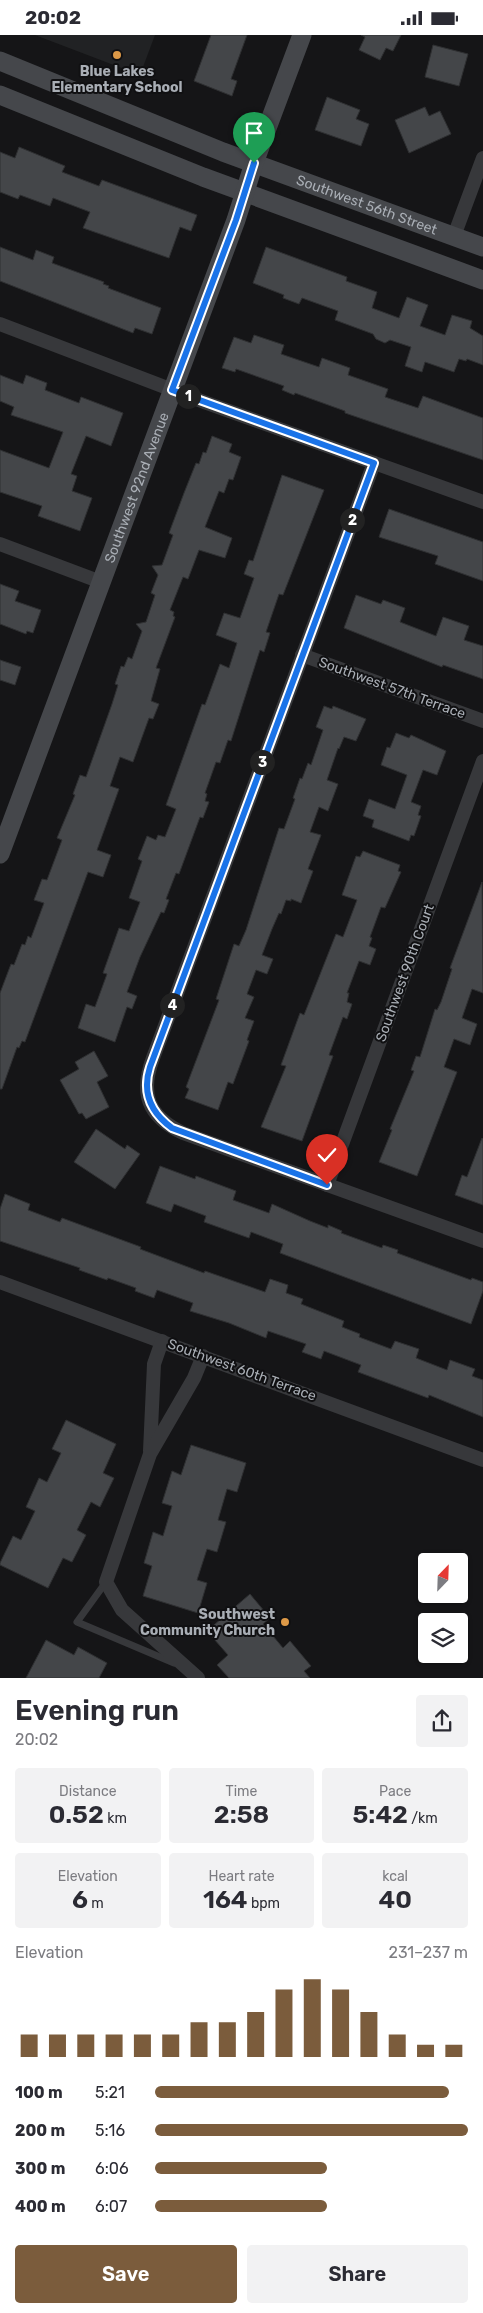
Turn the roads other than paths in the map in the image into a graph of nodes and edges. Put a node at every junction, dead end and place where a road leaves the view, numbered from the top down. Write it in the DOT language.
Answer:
graph roads {
  1 [pos="302,35"];
  2 [pos="0,61"];
  3 [pos="0,95"];
  4 [pos="483,158"];
  5 [pos="254,163"];
  6 [pos="244,193"];
  7 [pos="454,236"];
  8 [pos="483,247"];
  9 [pos="483,280"];
  10 [pos="0,325"];
  11 [pos="172,390"];
  12 [pos="374,463"];
  13 [pos="483,502"];
  14 [pos="0,544"];
  15 [pos="101,582"];
  16 [pos="302,655"];
  17 [pos="483,721"];
  18 [pos="483,761"];
  19 [pos="0,854"];
  20 [pos="327,1185"];
  21 [pos="483,1241"];
  22 [pos="0,1282"];
  23 [pos="162,1341"];
  24 [pos="203,1356"];
  25 [pos="150,1454"];
  26 [pos="483,1460"];
  27 [pos="106,1583"];
  28 [pos="188,1668"];
  29 [pos="198,1678"];
  1 -- 5 [label="main road, Southwest 92nd Avenue"];
  2 -- 5 [label="main road, Southwest 56th Street"];
  3 -- 6 [label="main road"];
  4 -- 7 [label="street"];
  5 -- 6 [label="main road, Southwest 92nd Avenue"];
  5 -- 7 [label="main road, Southwest 56th Street"];
  6 -- 9 [label="main road"];
  6 -- 11 [label="main road, Southwest 92nd Avenue"];
  7 -- 8 [label="main road, Southwest 56th Street"];
  10 -- 11 [label="street"];
  11 -- 12 [label="street"];
  11 -- 15 [label="main road, Southwest 92nd Avenue"];
  12 -- 13 [label="street"];
  12 -- 16 [label="street"];
  14 -- 15 [label="street"];
  15 -- 19 [label="main road, Southwest 92nd Avenue"];
  16 -- 17 [label="street, Southwest 57th Terrace"];
  16 -- 20 [label="street"];
  18 -- 20 [label="street, Southwest 90th Court"];
  20 -- 21 [label="street"];
  22 -- 23 [label="street, Southwest 60th Terrace"];
  23 -- 24 [label="street, Southwest 60th Terrace"];
  23 -- 25 [label="street"];
  24 -- 25 [label="street"];
  24 -- 26 [label="street, Southwest 60th Terrace"];
  25 -- 27 [label="street"];
  27 -- 28 [label="street"];
  27 -- 28 [label="lane"];
  28 -- 29 [label="street"];
}
